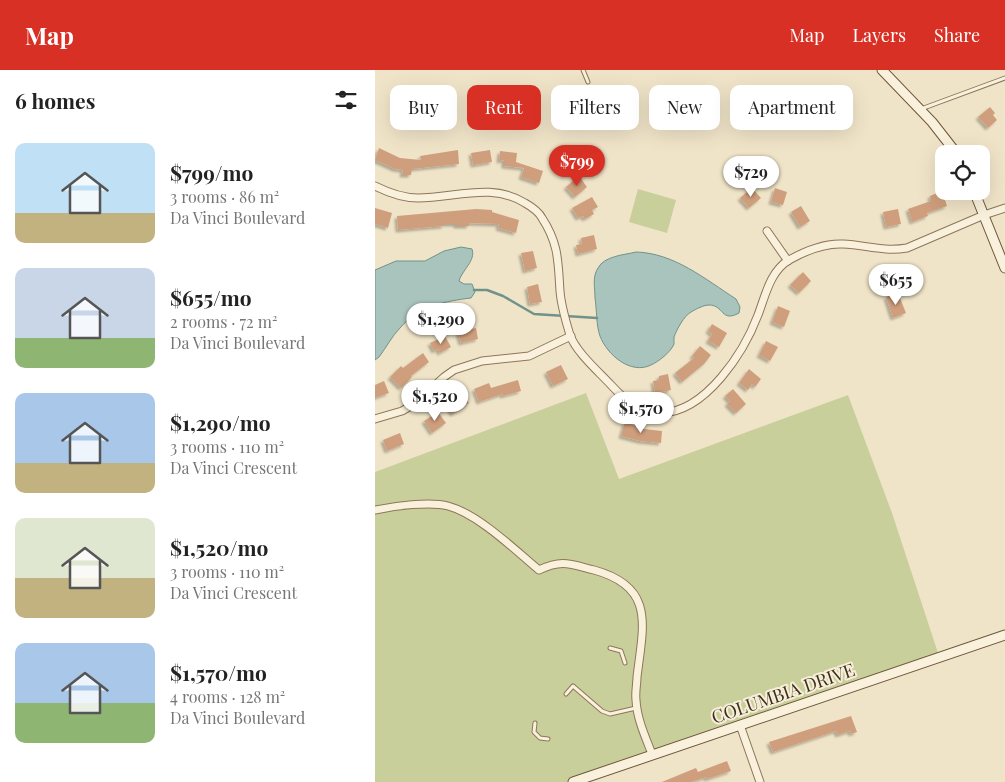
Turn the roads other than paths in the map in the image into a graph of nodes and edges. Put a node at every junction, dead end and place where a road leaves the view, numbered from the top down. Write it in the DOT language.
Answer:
graph roads {
  1 [pos="583,70"];
  2 [pos="882,70"];
  3 [pos="1005,78"];
  4 [pos="588,82"];
  5 [pos="920,109"];
  6 [pos="950,145"];
  7 [pos="375,186"];
  8 [pos="978,200"];
  9 [pos="1005,208"];
  10 [pos="984,215"];
  11 [pos="767,231"];
  12 [pos="788,261"];
  13 [pos="1005,268"];
  14 [pos="571,336"];
  15 [pos="375,419"];
  16 [pos="375,510"];
  17 [pos="1005,635"];
  18 [pos="610,648"];
  19 [pos="625,663"];
  20 [pos="566,694"];
  21 [pos="637,708"];
  22 [pos="535,723"];
  23 [pos="740,725"];
  24 [pos="548,739"];
  25 [pos="652,754"];
  26 [pos="573,782"];
  27 [pos="760,782"];
  1 -- 4 [label="lane"];
  2 -- 5 [label="main road"];
  3 -- 5 [label="lane"];
  5 -- 6 [label="main road"];
  7 -- 14 [label="street"];
  8 -- 10 [label="main road"];
  9 -- 10 [label="street"];
  10 -- 12 [label="street"];
  10 -- 13 [label="main road"];
  11 -- 12 [label="street"];
  12 -- 14 [label="street"];
  14 -- 15 [label="street"];
  16 -- 21 [label="street"];
  17 -- 23 [label="main road, COLUMBIA DRIVE"];
  18 -- 19 [label="lane"];
  20 -- 21 [label="lane"];
  21 -- 25 [label="street"];
  22 -- 24 [label="lane"];
  23 -- 25 [label="main road, COLUMBIA DRIVE"];
  23 -- 27 [label="street"];
  25 -- 26 [label="main road, COLUMBIA DRIVE"];
}
